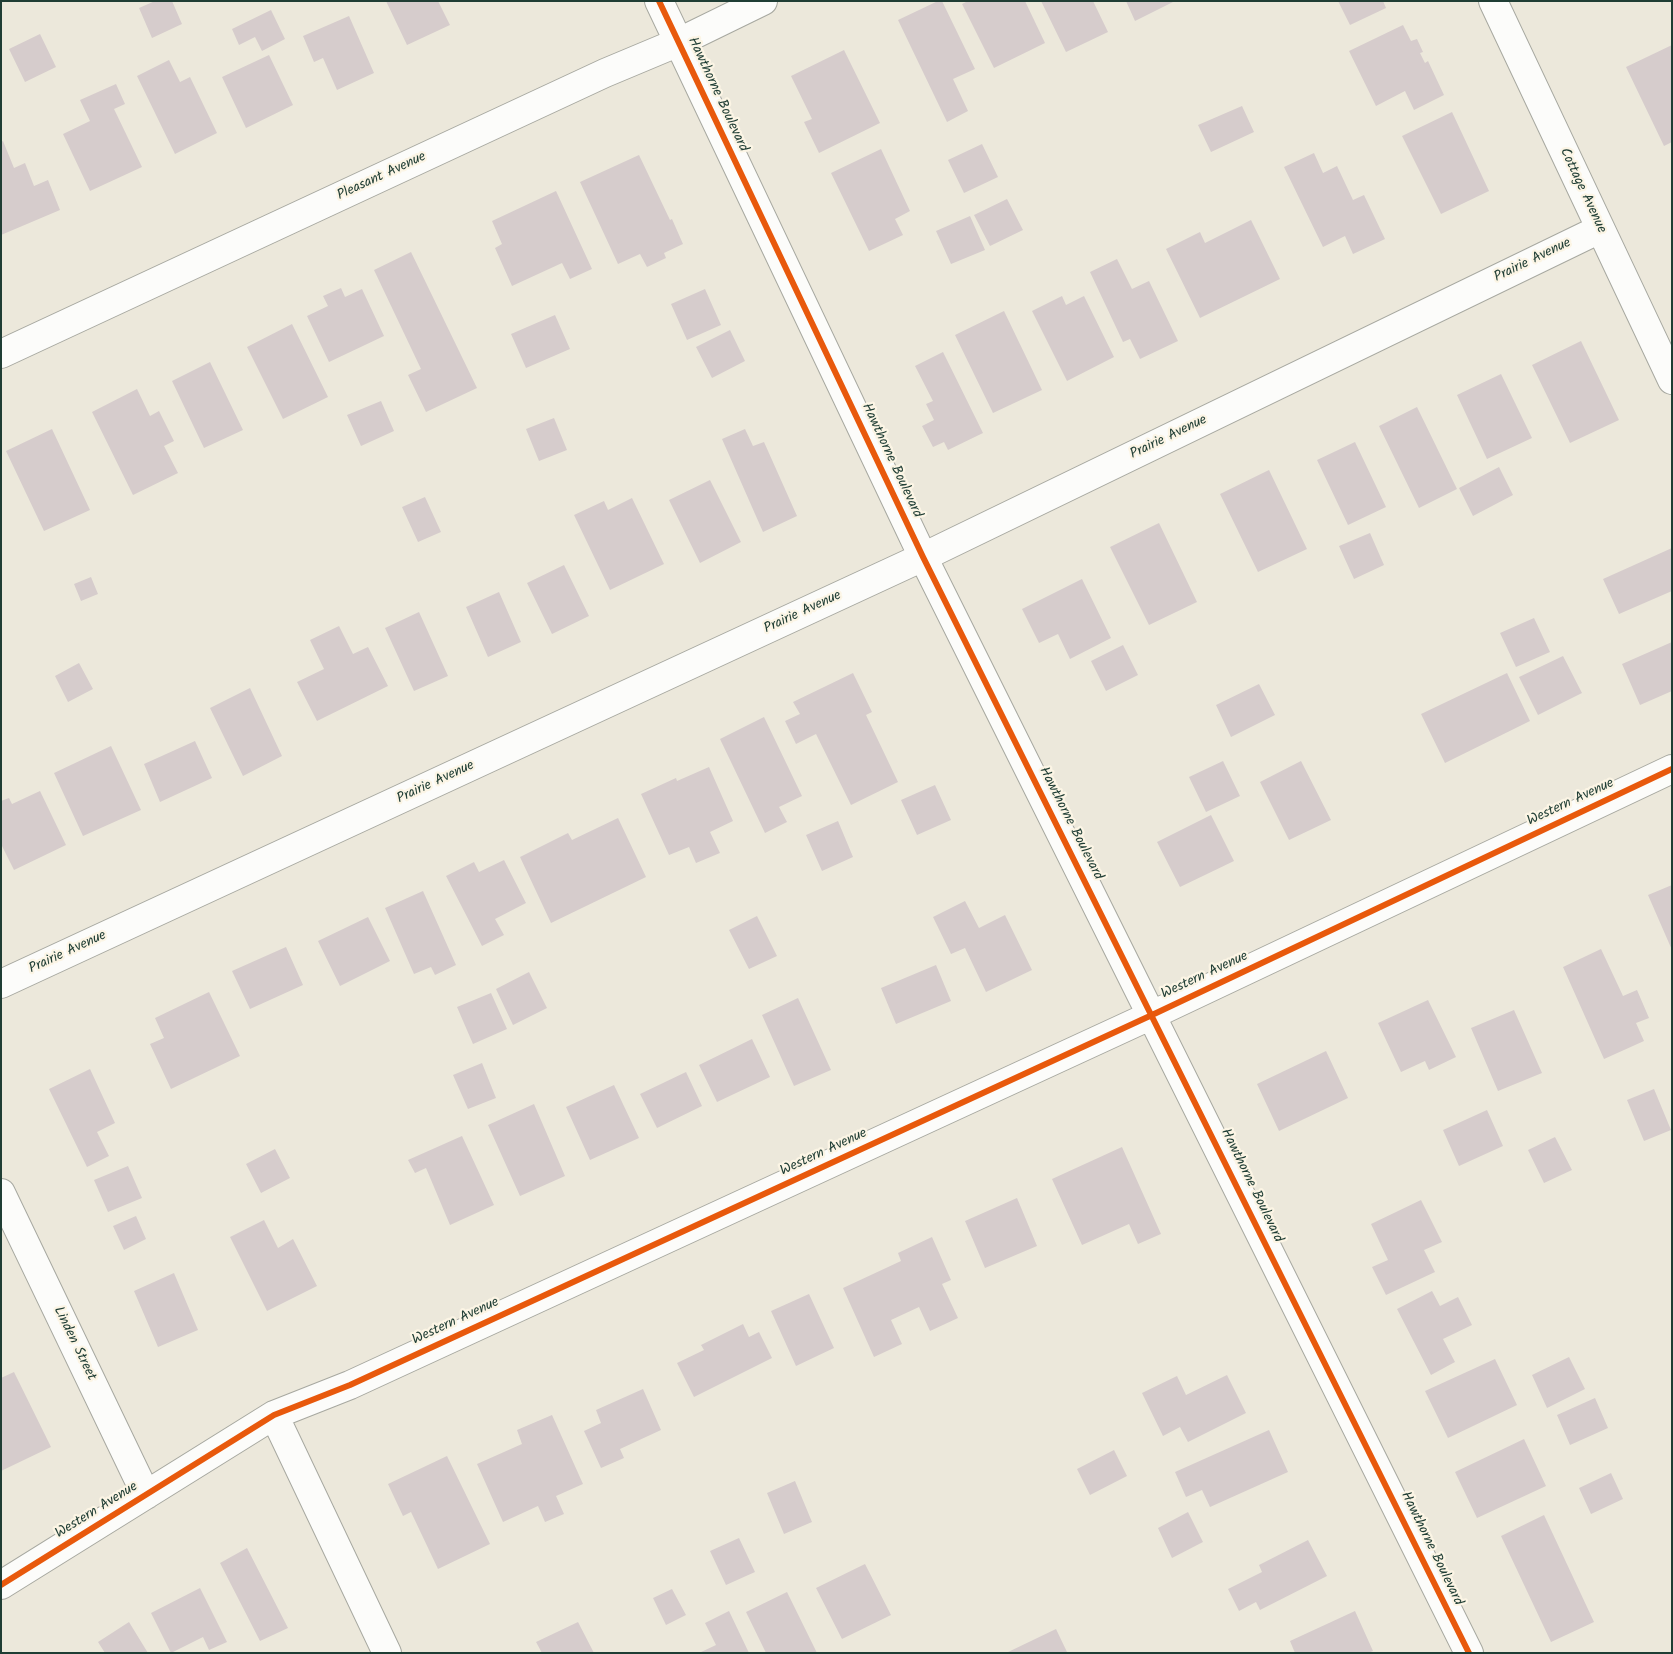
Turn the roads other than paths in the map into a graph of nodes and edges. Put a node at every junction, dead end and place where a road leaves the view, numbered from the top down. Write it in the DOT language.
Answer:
graph roads {
  1 [pos="659,1"];
  2 [pos="763,1"];
  3 [pos="1493,1"];
  4 [pos="678,42"];
  5 [pos="1600,229"];
  6 [pos="1,354"];
  7 [pos="1672,380"];
  8 [pos="923,557"];
  9 [pos="1672,769"];
  10 [pos="1,984"];
  11 [pos="1152,1015"];
  12 [pos="1,1193"];
  13 [pos="274,1415"];
  14 [pos="146,1495"];
  15 [pos="1,1585"];
  16 [pos="387,1653"];
  17 [pos="1469,1653"];
  1 -- 4 [label="street, Hawthorne Boulevard"];
  2 -- 4 [label="street, Pleasant Avenue"];
  3 -- 5 [label="street, Cottage Avenue"];
  4 -- 6 [label="street, Pleasant Avenue"];
  4 -- 8 [label="street, Hawthorne Boulevard"];
  5 -- 7 [label="street, Cottage Avenue"];
  5 -- 8 [label="street, Prairie Avenue"];
  8 -- 10 [label="street, Prairie Avenue"];
  8 -- 11 [label="street, Hawthorne Boulevard"];
  9 -- 11 [label="street, Western Avenue"];
  11 -- 13 [label="street, Western Avenue"];
  11 -- 17 [label="street, Hawthorne Boulevard"];
  12 -- 14 [label="street, Linden Street"];
  13 -- 14 [label="street, Western Avenue"];
  13 -- 16 [label="street"];
  14 -- 15 [label="street, Western Avenue"];
}
